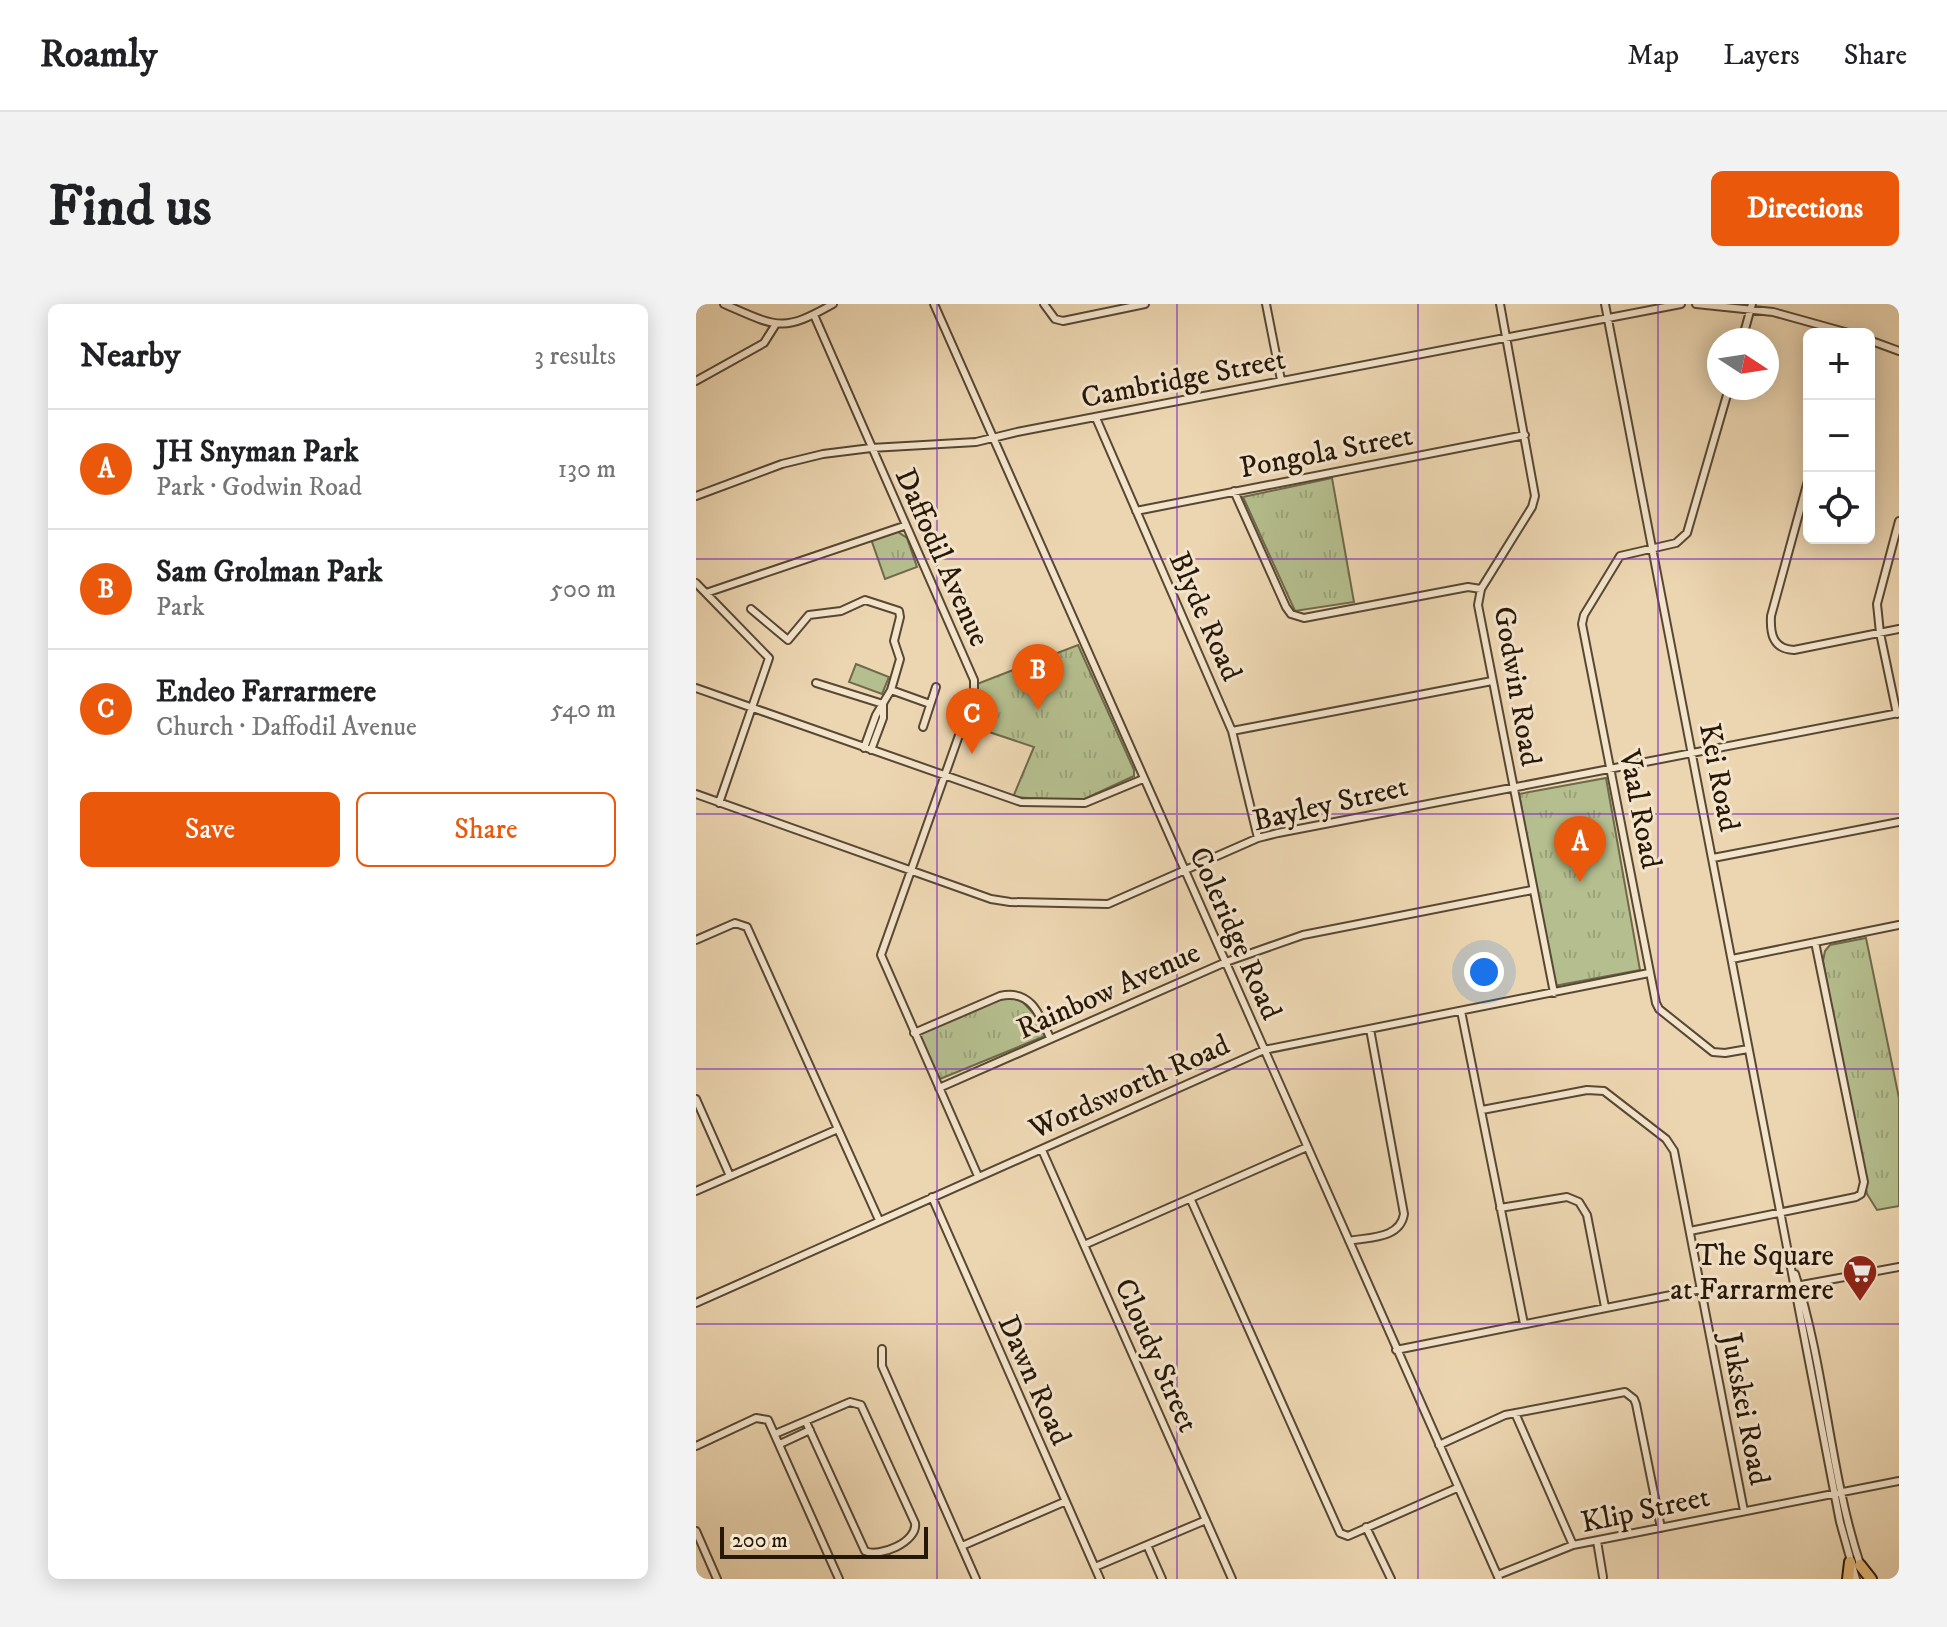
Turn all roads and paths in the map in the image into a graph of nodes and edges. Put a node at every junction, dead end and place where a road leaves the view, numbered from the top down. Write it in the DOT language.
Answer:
graph roads {
  1 [pos="724,304"];
  2 [pos="833,304"];
  3 [pos="934,304"];
  4 [pos="1044,304"];
  5 [pos="1145,304"];
  6 [pos="1266,304"];
  7 [pos="1500,304"];
  8 [pos="1605,304"];
  9 [pos="1681,304"];
  10 [pos="1696,304"];
  11 [pos="1752,307"];
  12 [pos="814,315"];
  13 [pos="1608,317"];
  14 [pos="776,324"];
  15 [pos="1746,328"];
  16 [pos="1832,328"];
  17 [pos="1506,337"];
  18 [pos="1875,342"];
  19 [pos="1899,351"];
  20 [pos="1281,380"];
  21 [pos="696,381"];
  22 [pos="1726,400"];
  23 [pos="1096,418"];
  24 [pos="1525,435"];
  25 [pos="993,438"];
  26 [pos="871,448"];
  27 [pos="1234,491"];
  28 [pos="696,496"];
  29 [pos="1803,499"];
  30 [pos="1136,511"];
  31 [pos="1899,521"];
  32 [pos="904,526"];
  33 [pos="1653,548"];
  34 [pos="696,583"];
  35 [pos="1481,589"];
  36 [pos="706,593"];
  37 [pos="751,609"];
  38 [pos="1899,629"];
  39 [pos="1880,633"];
  40 [pos="1492,681"];
  41 [pos="816,683"];
  42 [pos="936,687"];
  43 [pos="696,688"];
  44 [pos="891,690"];
  45 [pos="883,704"];
  46 [pos="930,704"];
  47 [pos="753,708"];
  48 [pos="1898,714"];
  49 [pos="923,727"];
  50 [pos="1232,731"];
  51 [pos="867,749"];
  52 [pos="1692,751"];
  53 [pos="1611,768"];
  54 [pos="944,776"];
  55 [pos="1143,779"];
  56 [pos="1514,787"];
  57 [pos="696,794"];
  58 [pos="719,803"];
  59 [pos="1899,822"];
  60 [pos="1258,838"];
  61 [pos="1713,858"];
  62 [pos="910,869"];
  63 [pos="1183,869"];
  64 [pos="1532,890"];
  65 [pos="1899,925"];
  66 [pos="696,940"];
  67 [pos="1815,942"];
  68 [pos="1732,959"];
  69 [pos="1226,962"];
  70 [pos="1649,973"];
  71 [pos="1554,993"];
  72 [pos="1461,1011"];
  73 [pos="1370,1029"];
  74 [pos="914,1033"];
  75 [pos="1050,1038"];
  76 [pos="1748,1049"];
  77 [pos="1264,1050"];
  78 [pos="939,1088"];
  79 [pos="696,1099"];
  80 [pos="1482,1110"];
  81 [pos="838,1129"];
  82 [pos="1307,1147"];
  83 [pos="1042,1150"];
  84 [pos="730,1176"];
  85 [pos="978,1176"];
  86 [pos="696,1191"];
  87 [pos="932,1197"];
  88 [pos="1191,1200"];
  89 [pos="1500,1208"];
  90 [pos="1781,1214"];
  91 [pos="879,1220"];
  92 [pos="1690,1231"];
  93 [pos="1349,1241"];
  94 [pos="1084,1245"];
  95 [pos="1899,1267"];
  96 [pos="1797,1286"];
  97 [pos="1701,1289"];
  98 [pos="696,1303"];
  99 [pos="1605,1307"];
  100 [pos="1524,1324"];
  101 [pos="882,1349"];
  102 [pos="1396,1350"];
  103 [pos="1515,1413"];
  104 [pos="806,1422"];
  105 [pos="810,1430"];
  106 [pos="775,1434"];
  107 [pos="780,1444"];
  108 [pos="1439,1445"];
  109 [pos="696,1446"];
  110 [pos="1899,1481"];
  111 [pos="1457,1488"];
  112 [pos="1838,1493"];
  113 [pos="1064,1502"];
  114 [pos="1744,1511"];
  115 [pos="1206,1520"];
  116 [pos="1366,1527"];
  117 [pos="1661,1528"];
  118 [pos="696,1531"];
  119 [pos="1597,1541"];
  120 [pos="1147,1545"];
  121 [pos="1573,1545"];
  122 [pos="962,1546"];
  123 [pos="1855,1564"];
  124 [pos="1095,1567"];
  125 [pos="1498,1577"];
  126 [pos="1603,1577"];
  127 [pos="717,1579"];
  128 [pos="839,1579"];
  129 [pos="976,1579"];
  130 [pos="1100,1579"];
  131 [pos="1162,1579"];
  132 [pos="1232,1579"];
  133 [pos="1391,1579"];
  134 [pos="1848,1579"];
  135 [pos="1856,1579"];
  136 [pos="1868,1579"];
  1 -- 14 [label="street"];
  2 -- 12 [label="street"];
  3 -- 25 [label="street, Coleridge Road"];
  4 -- 5 [label="street"];
  6 -- 20 [label="street"];
  7 -- 17 [label="street, Godwin Road"];
  8 -- 13 [label="street, Kei Road"];
  9 -- 13 [label="street, Cambridge Street"];
  10 -- 11 [label="street"];
  11 -- 15 [label="street"];
  11 -- 16 [label="street"];
  12 -- 14 [label="street"];
  12 -- 26 [label="street, Daffodil Avenue"];
  13 -- 17 [label="street, Cambridge Street"];
  13 -- 33 [label="street, Kei Road"];
  14 -- 21 [label="street"];
  17 -- 20 [label="street, Cambridge Street"];
  17 -- 24 [label="street, Godwin Road"];
  18 -- 19 [label="street"];
  20 -- 23 [label="street, Cambridge Street"];
  22 -- 33 [label="street, Vaal Road"];
  23 -- 25 [label="street, Cambridge Street"];
  23 -- 30 [label="street, Blyde Road"];
  24 -- 27 [label="street, Pongola Street"];
  24 -- 35 [label="street, Godwin Road"];
  25 -- 26 [label="street, Cambridge Street"];
  25 -- 55 [label="street, Coleridge Road"];
  26 -- 28 [label="street, Cambridge Street"];
  26 -- 32 [label="street, Daffodil Avenue"];
  27 -- 30 [label="street, Pongola Street"];
  27 -- 35 [label="street"];
  29 -- 39 [label="street"];
  30 -- 50 [label="street, Blyde Road"];
  31 -- 39 [label="street"];
  32 -- 36 [label="street"];
  32 -- 54 [label="street, Daffodil Avenue"];
  33 -- 52 [label="street, Kei Road"];
  33 -- 53 [label="street, Vaal Road"];
  34 -- 36 [label="street"];
  35 -- 40 [label="street, Godwin Road"];
  36 -- 47 [label="street"];
  37 -- 44 [label="street"];
  38 -- 39 [label="street"];
  39 -- 48 [label="street"];
  40 -- 50 [label="street"];
  40 -- 56 [label="street, Godwin Road"];
  41 -- 45 [label="street"];
  42 -- 46 [label="street"];
  43 -- 47 [label="street"];
  44 -- 45 [label="street"];
  44 -- 46 [label="street"];
  45 -- 51 [label="street"];
  46 -- 49 [label="street"];
  47 -- 51 [label="street"];
  47 -- 58 [label="street"];
  48 -- 52 [label="street, Bayley Street"];
  50 -- 60 [label="street, Blyde Road"];
  51 -- 54 [label="street"];
  52 -- 53 [label="street, Bayley Street"];
  52 -- 61 [label="street, Kei Road"];
  53 -- 56 [label="street, Bayley Street"];
  53 -- 70 [label="street, Vaal Road"];
  54 -- 55 [label="street"];
  54 -- 62 [label="street, Daffodil Avenue"];
  55 -- 63 [label="street, Coleridge Road"];
  56 -- 60 [label="street, Bayley Street"];
  56 -- 64 [label="street, Godwin Road"];
  57 -- 58 [label="street, Bayley Street"];
  58 -- 62 [label="street, Bayley Street"];
  59 -- 61 [label="street"];
  60 -- 63 [label="street, Bayley Street"];
  61 -- 68 [label="street, Kei Road"];
  62 -- 63 [label="street, Bayley Street"];
  62 -- 74 [label="street, Daffodil Avenue"];
  63 -- 69 [label="street, Coleridge Road"];
  64 -- 69 [label="street, Rainbow Avenue"];
  64 -- 71 [label="street, Godwin Road"];
  65 -- 67 [label="street"];
  66 -- 81 [label="street"];
  67 -- 68 [label="street"];
  67 -- 90 [label="street"];
  68 -- 76 [label="street, Kei Road"];
  69 -- 75 [label="street, Rainbow Avenue"];
  69 -- 77 [label="street, Coleridge Road"];
  70 -- 71 [label="street, Wordsworth Road"];
  70 -- 76 [label="street, Vaal Road"];
  71 -- 72 [label="street, Wordsworth Road"];
  72 -- 73 [label="street, Wordsworth Road"];
  72 -- 80 [label="street"];
  73 -- 77 [label="street, Wordsworth Road"];
  73 -- 93 [label="street"];
  74 -- 75 [label="street"];
  74 -- 78 [label="street, Daffodil Avenue"];
  75 -- 78 [label="street, Rainbow Avenue"];
  76 -- 90 [label="street, Kei Road"];
  77 -- 82 [label="street, Coleridge Road"];
  77 -- 83 [label="street, Wordsworth Road"];
  78 -- 85 [label="street, Daffodil Avenue"];
  79 -- 84 [label="street"];
  80 -- 89 [label="street"];
  80 -- 92 [label="street, Jukskei Road"];
  81 -- 84 [label="street"];
  81 -- 91 [label="street"];
  82 -- 88 [label="street"];
  82 -- 93 [label="street, Coleridge Road"];
  83 -- 85 [label="street, Wordsworth Road"];
  83 -- 94 [label="street, Cloudy Street"];
  84 -- 86 [label="street"];
  85 -- 87 [label="street, Wordsworth Road"];
  87 -- 91 [label="street, Wordsworth Road"];
  87 -- 113 [label="street, Dawn Road"];
  88 -- 94 [label="street"];
  88 -- 116 [label="street"];
  89 -- 99 [label="street"];
  89 -- 100 [label="street"];
  90 -- 92 [label="street"];
  90 -- 96 [label="street, Kei Road"];
  91 -- 98 [label="street, Wordsworth Road"];
  92 -- 97 [label="street, Jukskei Road"];
  93 -- 102 [label="street, Coleridge Road"];
  94 -- 115 [label="street, Cloudy Street"];
  95 -- 96 [label="street"];
  96 -- 112 [label="street, Kei Road"];
  97 -- 99 [label="street"];
  97 -- 114 [label="street, Jukskei Road"];
  99 -- 100 [label="street"];
  100 -- 102 [label="street"];
  101 -- 122 [label="street"];
  102 -- 108 [label="street, Coleridge Road"];
  103 -- 108 [label="street"];
  103 -- 117 [label="street"];
  103 -- 121 [label="street"];
  104 -- 105 [label="street"];
  104 -- 105 [label="street"];
  104 -- 106 [label="street"];
  105 -- 107 [label="street"];
  106 -- 107 [label="street"];
  106 -- 109 [label="street"];
  107 -- 128 [label="street"];
  108 -- 111 [label="street, Coleridge Road"];
  110 -- 112 [label="street, Klip Street"];
  111 -- 116 [label="street"];
  111 -- 125 [label="street, Coleridge Road"];
  112 -- 114 [label="street, Klip Street"];
  112 -- 123 [label="street, Kei Road"];
  113 -- 122 [label="street"];
  113 -- 124 [label="street, Dawn Road"];
  114 -- 117 [label="street, Klip Street"];
  115 -- 120 [label="street"];
  115 -- 132 [label="street, Cloudy Street"];
  116 -- 133 [label="street"];
  117 -- 119 [label="street, Klip Street"];
  118 -- 127 [label="street"];
  119 -- 121 [label="street, Klip Street"];
  119 -- 126 [label="street"];
  120 -- 124 [label="street"];
  120 -- 131 [label="street"];
  121 -- 125 [label="street, Klip Street"];
  122 -- 129 [label="street"];
  123 -- 134 [label="main road"];
  123 -- 135 [label="street, Kei Road"];
  123 -- 136 [label="main road"];
  124 -- 130 [label="street, Dawn Road"];
}
